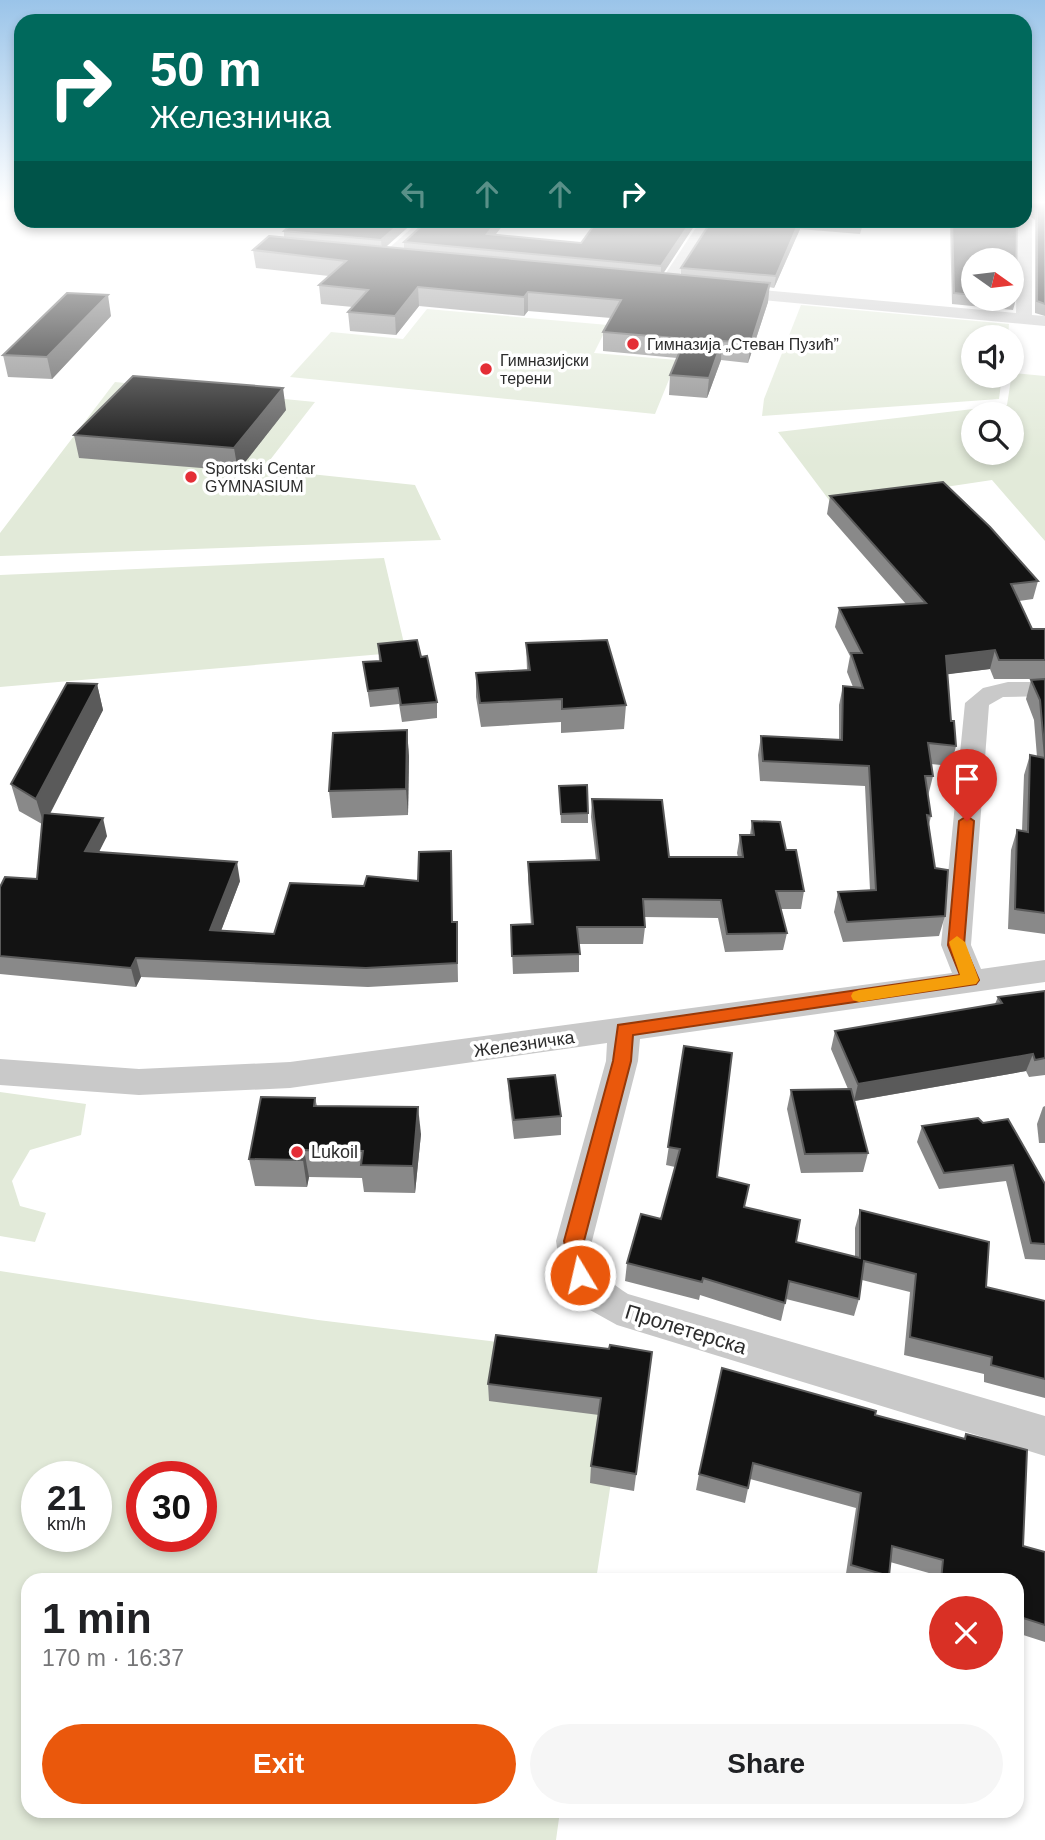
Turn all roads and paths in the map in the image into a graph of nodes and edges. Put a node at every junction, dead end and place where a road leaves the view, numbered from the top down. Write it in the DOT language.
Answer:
graph roads {
  1 [pos="1024,288"];
  2 [pos="708,290"];
  3 [pos="1024,319"];
  4 [pos="1045,321"];
  5 [pos="1045,690"];
  6 [pos="1045,971"];
  7 [pos="970,980"];
  8 [pos="624,1030"];
  9 [pos="0,1072"];
  10 [pos="1045,1436"];
  1 -- 3 [label="street"];
  2 -- 3 [label="street"];
  3 -- 4 [label="street"];
  5 -- 7 [label="street"];
  6 -- 7 [label="street, Железничка"];
  7 -- 8 [label="street, Железничка"];
  8 -- 9 [label="street, Железничка"];
  8 -- 10 [label="street, Пролетерска"];
}
